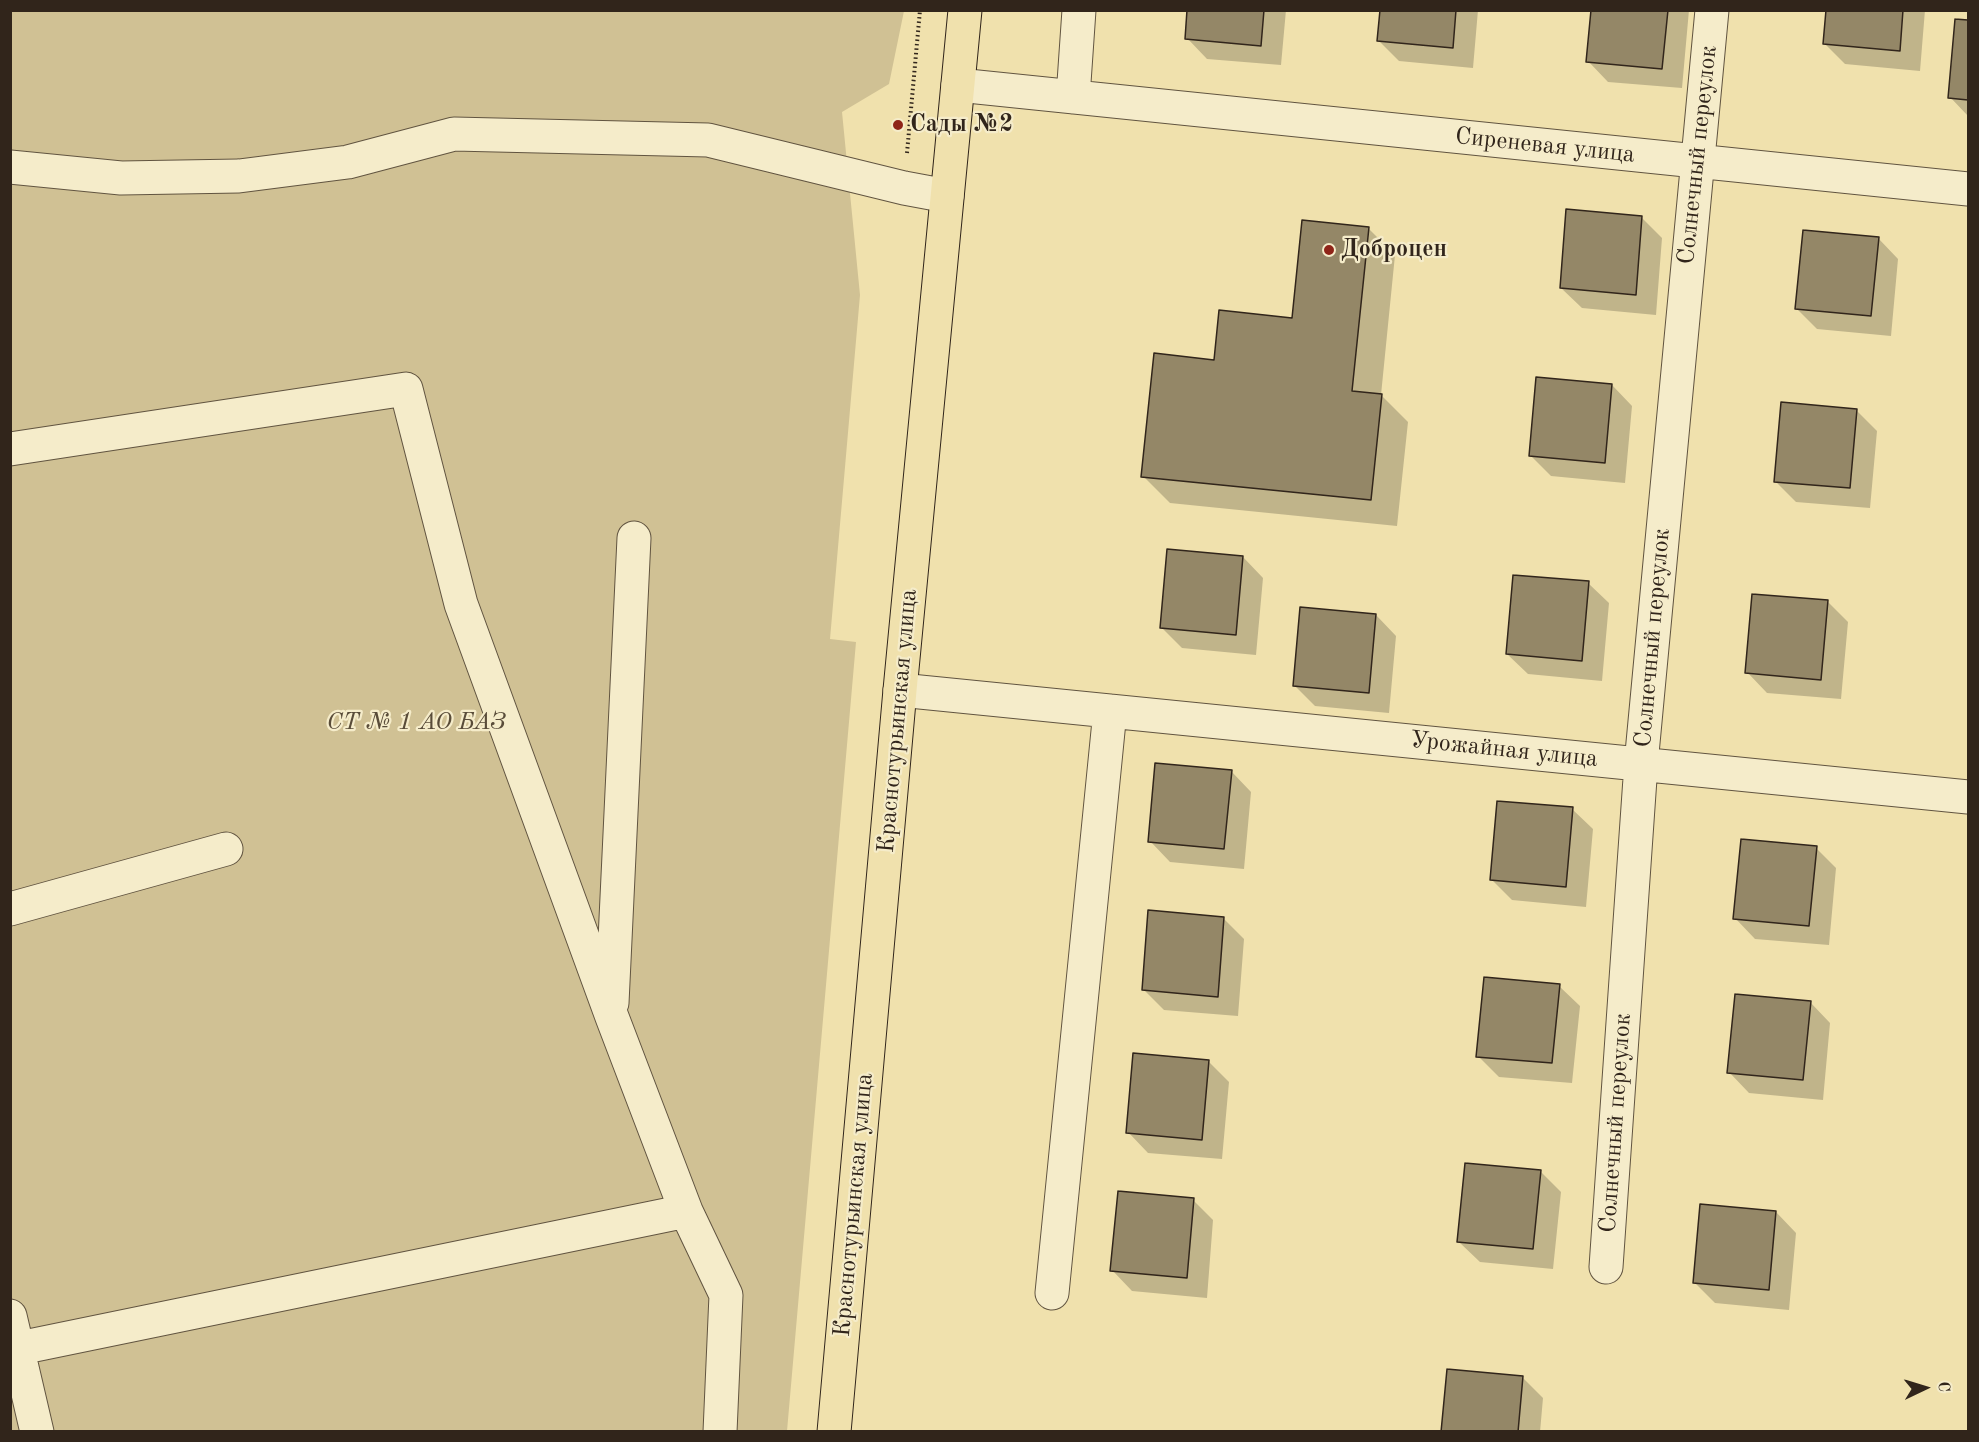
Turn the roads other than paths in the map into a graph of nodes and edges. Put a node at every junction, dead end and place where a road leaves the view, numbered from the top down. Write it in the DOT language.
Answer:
graph roads {
  1 [pos="965,10"];
  2 [pos="1079,10"];
  3 [pos="1712,10"];
  4 [pos="958,85"];
  5 [pos="1073,97"];
  6 [pos="1697,161"];
  7 [pos="10,167"];
  8 [pos="1968,189"];
  9 [pos="948,196"];
  10 [pos="10,449"];
  11 [pos="634,538"];
  12 [pos="900,690"];
  13 [pos="1110,711"];
  14 [pos="1641,764"];
  15 [pos="1968,797"];
  16 [pos="226,849"];
  17 [pos="10,909"];
  18 [pos="612,1017"];
  19 [pos="686,1211"];
  20 [pos="1606,1268"];
  21 [pos="1052,1293"];
  22 [pos="10,1316"];
  23 [pos="14,1349"];
  24 [pos="37,1431"];
  25 [pos="720,1431"];
  26 [pos="834,1431"];
  1 -- 4 [label="main road, Краснотурьинская улица"];
  2 -- 5 [label="street"];
  3 -- 6 [label="street, Солнечный переулок"];
  4 -- 5 [label="street, Сиреневая улица"];
  4 -- 9 [label="main road, Краснотурьинская улица"];
  5 -- 6 [label="street, Сиреневая улица"];
  6 -- 8 [label="street, Сиреневая улица"];
  6 -- 14 [label="street, Солнечный переулок"];
  7 -- 9 [label="street"];
  9 -- 12 [label="main road, Краснотурьинская улица"];
  10 -- 18 [label="street"];
  11 -- 18 [label="street"];
  12 -- 13 [label="street, Урожайная улица"];
  12 -- 26 [label="main road, Краснотурьинская улица"];
  13 -- 14 [label="street, Урожайная улица"];
  13 -- 21 [label="street"];
  14 -- 15 [label="street, Урожайная улица"];
  14 -- 20 [label="street, Солнечный переулок"];
  16 -- 17 [label="street"];
  18 -- 19 [label="street"];
  19 -- 23 [label="street"];
  19 -- 25 [label="street"];
  22 -- 23 [label="street"];
  23 -- 24 [label="street"];
}
